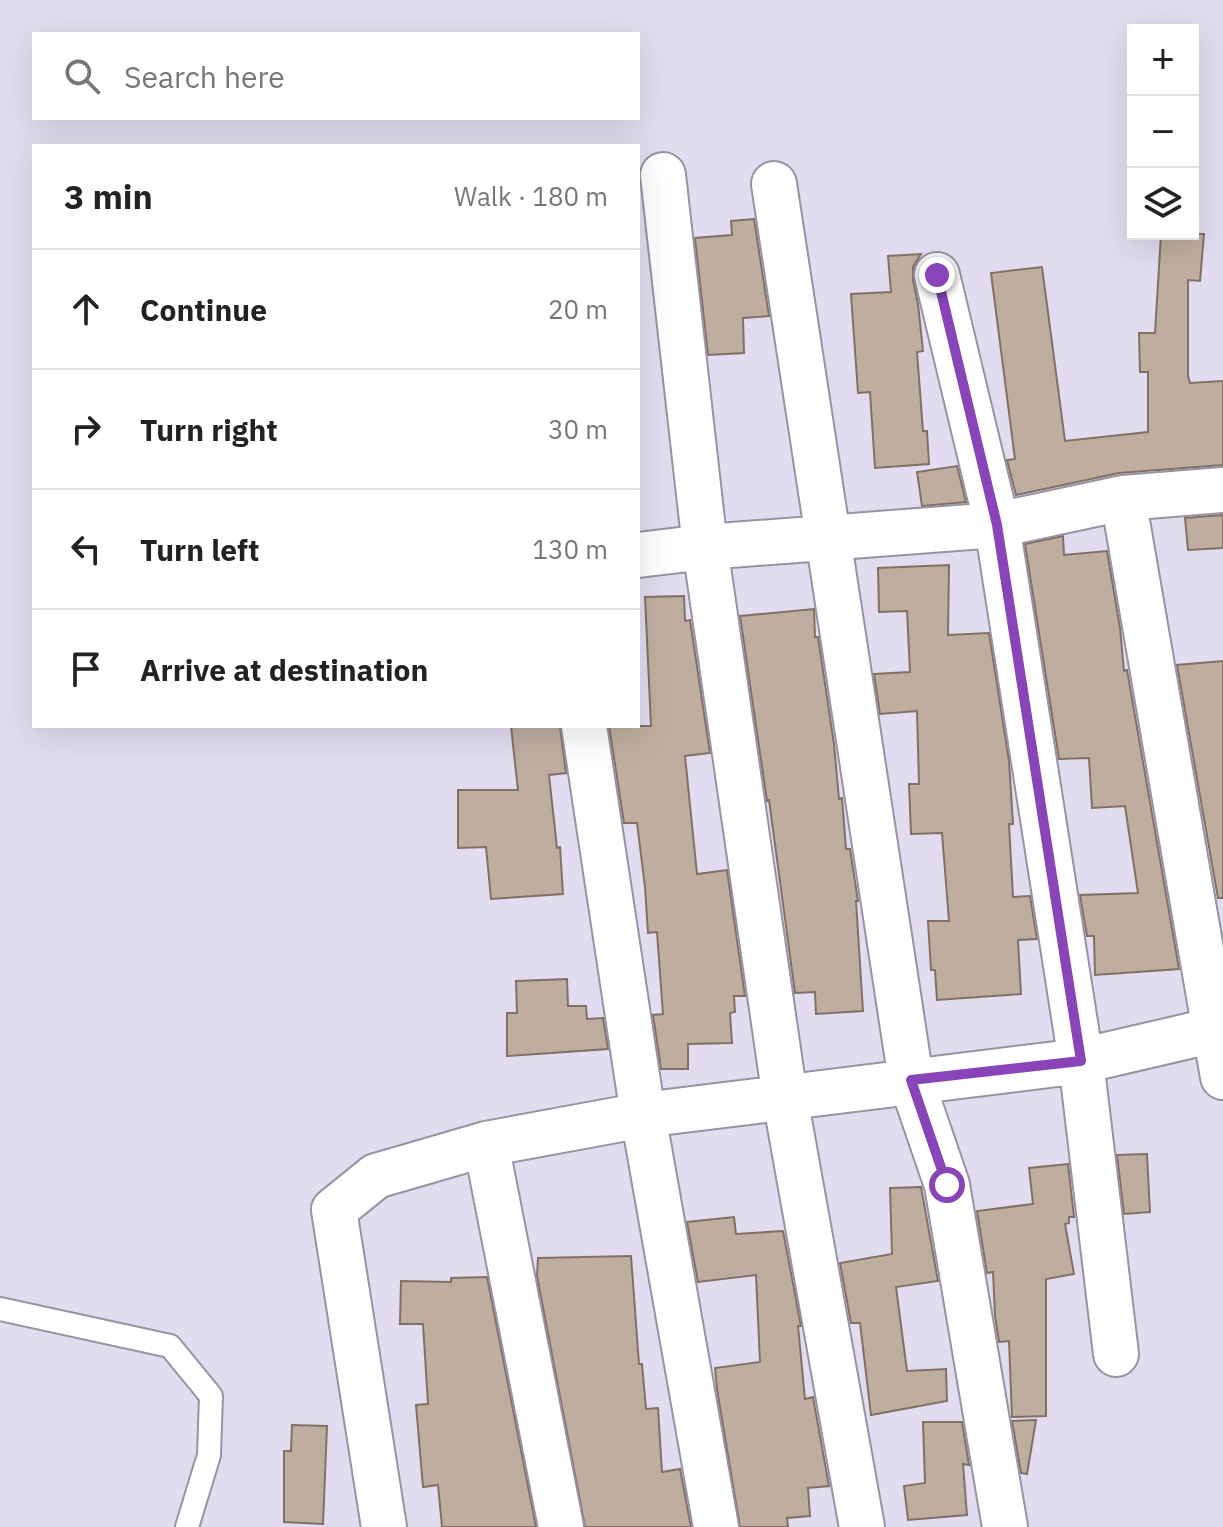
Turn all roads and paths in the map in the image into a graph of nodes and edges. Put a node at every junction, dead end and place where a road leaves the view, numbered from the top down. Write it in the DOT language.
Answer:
graph roads {
  1 [pos="663,175"];
  2 [pos="774,184"];
  3 [pos="937,275"];
  4 [pos="1223,490"];
  5 [pos="1123,498"];
  6 [pos="997,525"];
  7 [pos="826,538"];
  8 [pos="705,547"];
  9 [pos="640,555"];
  10 [pos="584,728"];
  11 [pos="1219,1029"];
  12 [pos="1081,1061"];
  13 [pos="1223,1077"];
  14 [pos="911,1080"];
  15 [pos="785,1098"];
  16 [pos="643,1115"];
  17 [pos="486,1144"];
  18 [pos="0,1309"];
  19 [pos="1116,1354"];
  20 [pos="187,1527"];
  21 [pos="384,1527"];
  22 [pos="561,1527"];
  23 [pos="716,1527"];
  24 [pos="862,1527"];
  25 [pos="1005,1527"];
  1 -- 8 [label="street"];
  2 -- 7 [label="street"];
  3 -- 6 [label="street"];
  4 -- 5 [label="street"];
  5 -- 6 [label="street"];
  5 -- 11 [label="street"];
  6 -- 7 [label="street"];
  6 -- 12 [label="street"];
  7 -- 8 [label="street"];
  7 -- 14 [label="street"];
  8 -- 9 [label="street"];
  8 -- 15 [label="street"];
  10 -- 16 [label="street"];
  11 -- 12 [label="street"];
  11 -- 13 [label="street"];
  12 -- 14 [label="street"];
  12 -- 19 [label="street"];
  14 -- 15 [label="street"];
  14 -- 25 [label="street"];
  15 -- 16 [label="street"];
  15 -- 24 [label="street"];
  16 -- 17 [label="street"];
  16 -- 23 [label="street"];
  17 -- 21 [label="street"];
  17 -- 22 [label="street"];
  18 -- 20 [label="lane"];
}
